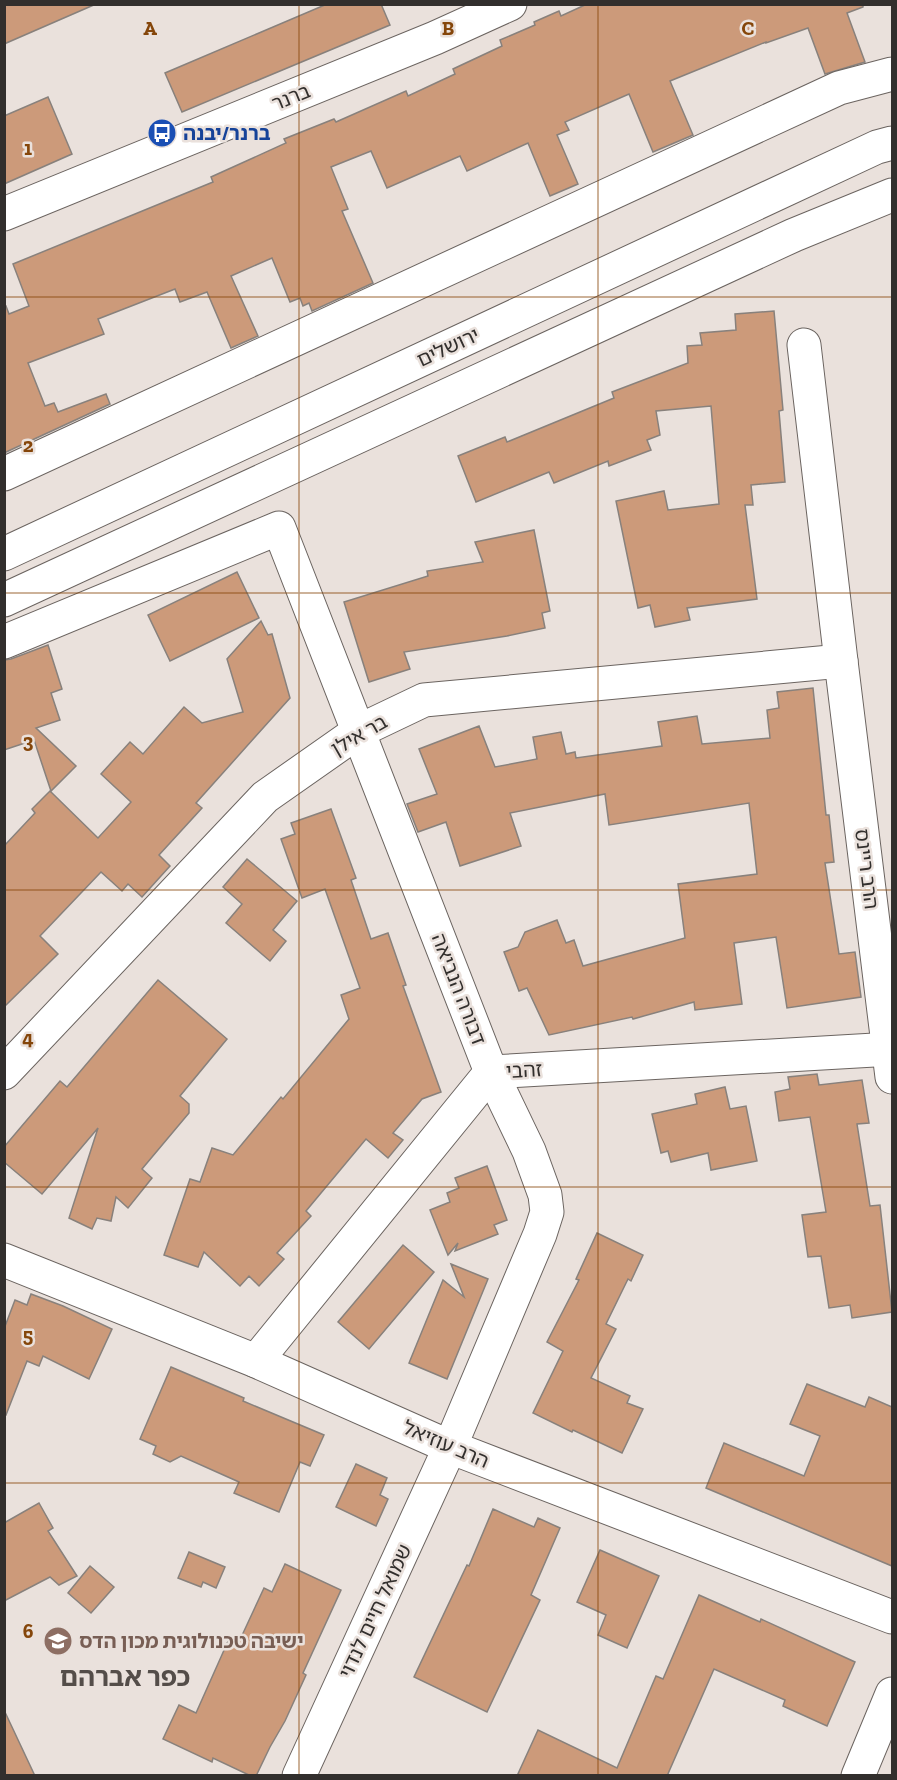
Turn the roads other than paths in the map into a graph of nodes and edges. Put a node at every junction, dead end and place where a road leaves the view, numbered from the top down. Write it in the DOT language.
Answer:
graph roads {
  1 [pos="510,4"];
  2 [pos="892,74"];
  3 [pos="892,143"];
  4 [pos="892,195"];
  5 [pos="4,214"];
  6 [pos="804,345"];
  7 [pos="343,396"];
  8 [pos="4,474"];
  9 [pos="4,532"];
  10 [pos="4,554"];
  11 [pos="4,600"];
  12 [pos="4,642"];
  13 [pos="841,661"];
  14 [pos="359,732"];
  15 [pos="891,1058"];
  16 [pos="491,1072"];
  17 [pos="4,1073"];
  18 [pos="4,1260"];
  19 [pos="256,1361"];
  20 [pos="450,1447"];
  21 [pos="892,1617"];
  22 [pos="892,1694"];
  23 [pos="299,1776"];
  24 [pos="858,1776"];
  1 -- 5 [label="main road, ברנר"];
  2 -- 8 [label="main road"];
  3 -- 7 [label="main road, ירושלים"];
  4 -- 11 [label="main road"];
  6 -- 13 [label="main road, הרב ריינס"];
  7 -- 9 [label="main road"];
  7 -- 10 [label="main road, ירושלים"];
  12 -- 14 [label="main road, דבורה הנביאה"];
  13 -- 14 [label="main road, בר אילן"];
  13 -- 15 [label="main road, הרב ריינס"];
  14 -- 16 [label="main road, דבורה הנביאה"];
  14 -- 17 [label="main road, בר אילן"];
  15 -- 16 [label="main road, זהבי"];
  16 -- 19 [label="main road, זהבי"];
  16 -- 20 [label="main road, דבורה הנביאה"];
  18 -- 19 [label="main road, הרב עוזיאל"];
  19 -- 20 [label="main road, הרב עוזיאל"];
  20 -- 21 [label="main road, הרב עוזיאל"];
  20 -- 23 [label="main road, שמואל חיים לנדוי"];
  22 -- 24 [label="main road"];
}
